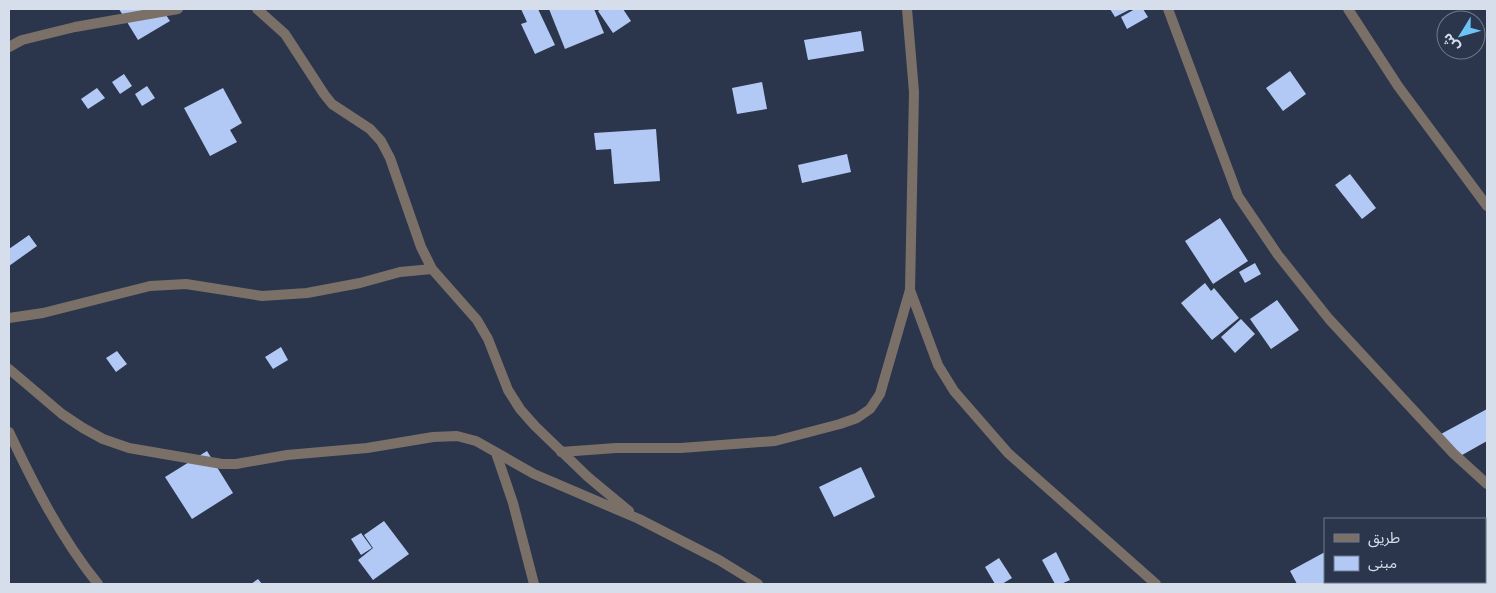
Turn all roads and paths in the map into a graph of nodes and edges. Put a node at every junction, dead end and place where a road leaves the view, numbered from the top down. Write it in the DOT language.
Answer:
graph roads {
  1 [pos="178,9"];
  2 [pos="257,9"];
  3 [pos="907,9"];
  4 [pos="1168,9"];
  5 [pos="1348,9"];
  6 [pos="130,12"];
  7 [pos="9,47"];
  8 [pos="1487,206"];
  9 [pos="432,269"];
  10 [pos="910,290"];
  11 [pos="9,318"];
  12 [pos="9,369"];
  13 [pos="9,432"];
  14 [pos="561,452"];
  15 [pos="496,453"];
  16 [pos="1487,484"];
  17 [pos="639,519"];
  18 [pos="98,584"];
  19 [pos="534,584"];
  20 [pos="758,584"];
  21 [pos="1156,584"];
  1 -- 6 [label="street"];
  2 -- 9 [label="street"];
  3 -- 10 [label="street"];
  4 -- 16 [label="street"];
  5 -- 8 [label="street"];
  6 -- 7 [label="street"];
  9 -- 11 [label="street"];
  9 -- 14 [label="street"];
  10 -- 14 [label="street"];
  10 -- 21 [label="street"];
  12 -- 15 [label="street"];
  13 -- 18 [label="street"];
  14 -- 17 [label="street"];
  15 -- 17 [label="street"];
  15 -- 19 [label="street"];
  17 -- 20 [label="street"];
}
